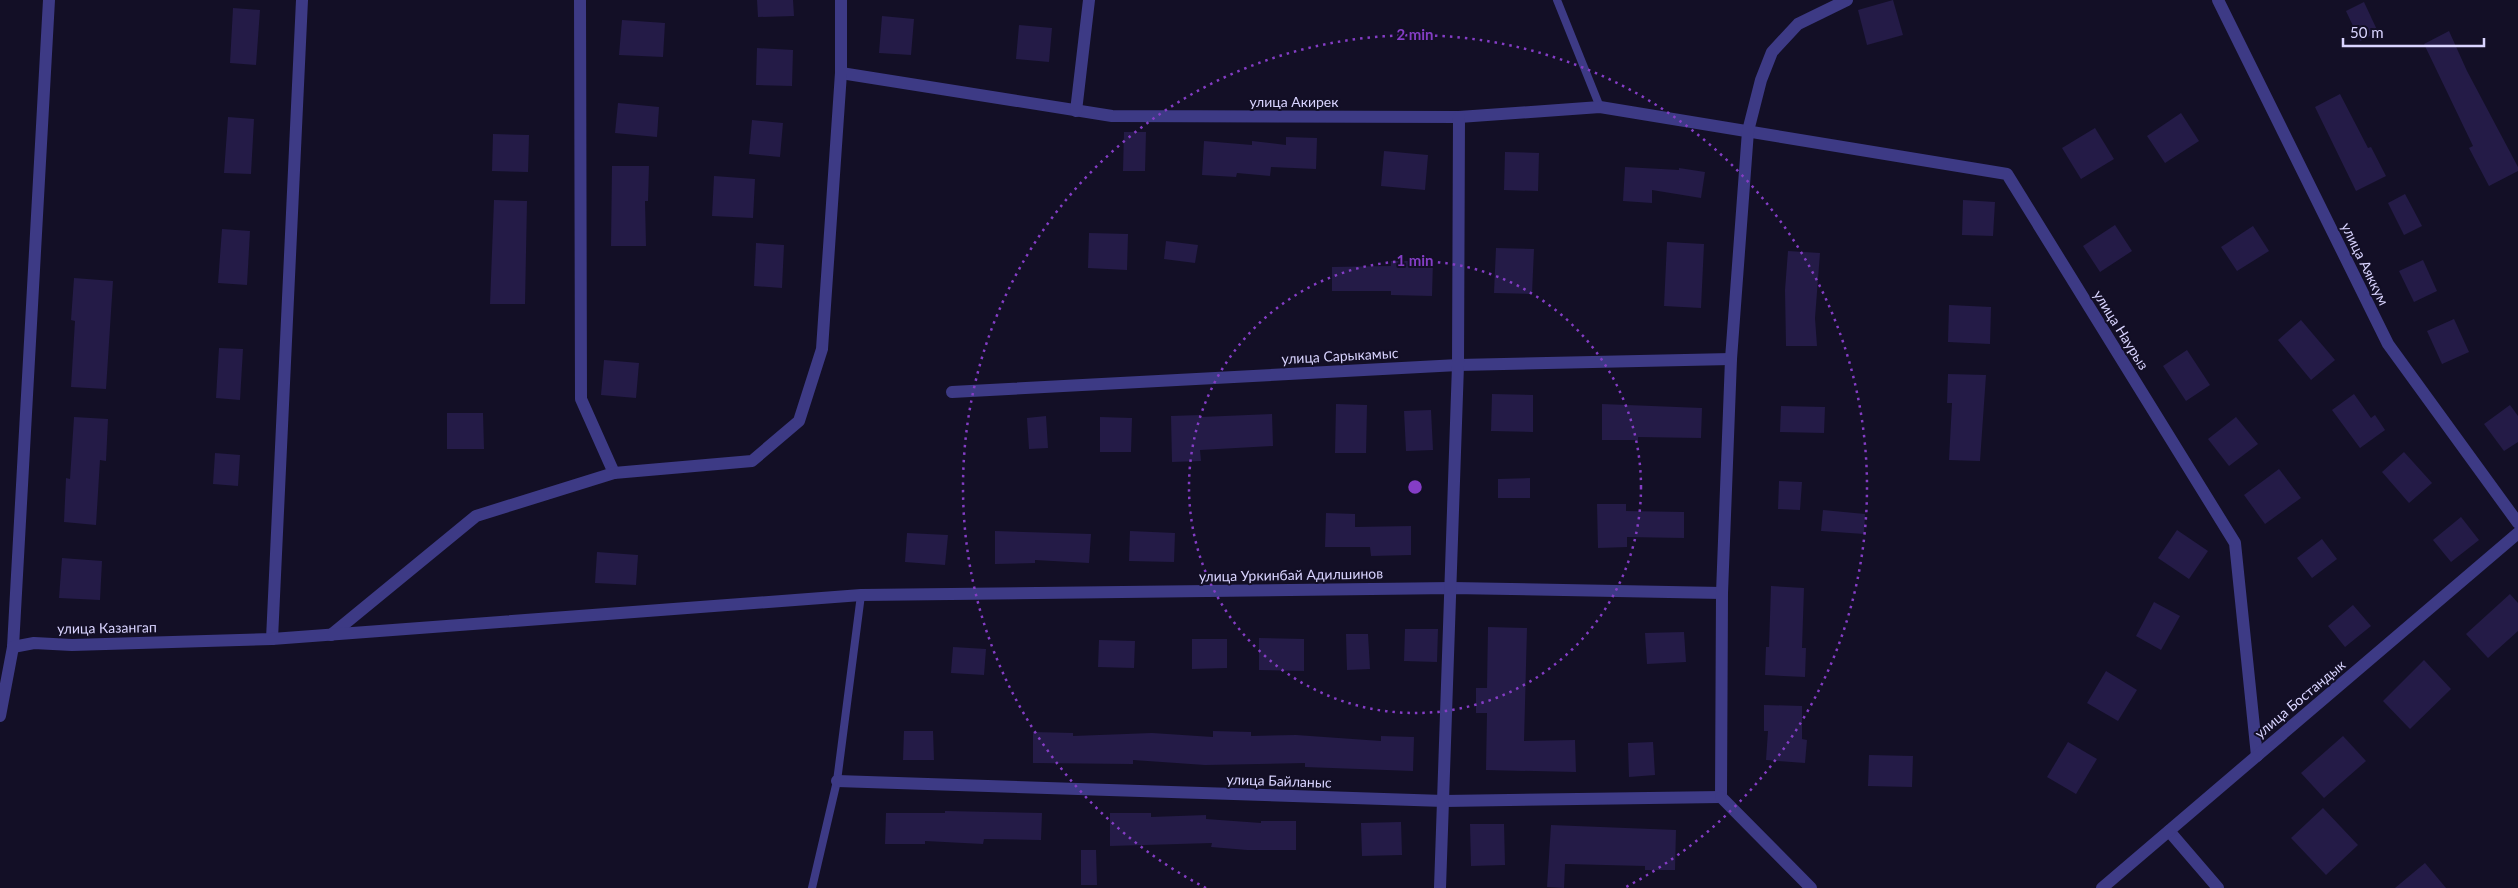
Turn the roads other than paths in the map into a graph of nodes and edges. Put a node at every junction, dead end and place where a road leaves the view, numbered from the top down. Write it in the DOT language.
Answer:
graph roads {
  1 [pos="49,0"];
  2 [pos="302,0"];
  3 [pos="580,0"];
  4 [pos="841,0"];
  5 [pos="1089,0"];
  6 [pos="1557,0"];
  7 [pos="1846,0"];
  8 [pos="2218,0"];
  9 [pos="842,73"];
  10 [pos="1600,107"];
  11 [pos="1076,111"];
  12 [pos="1458,117"];
  13 [pos="1748,131"];
  14 [pos="1731,358"];
  15 [pos="1458,365"];
  16 [pos="952,392"];
  17 [pos="614,473"];
  18 [pos="2518,523"];
  19 [pos="2518,533"];
  20 [pos="1452,588"];
  21 [pos="1722,593"];
  22 [pos="861,595"];
  23 [pos="331,635"];
  24 [pos="272,639"];
  25 [pos="13,647"];
  26 [pos="0,716"];
  27 [pos="2257,756"];
  28 [pos="837,781"];
  29 [pos="1720,797"];
  30 [pos="1444,801"];
  31 [pos="2169,831"];
  32 [pos="812,888"];
  33 [pos="1440,888"];
  34 [pos="1810,888"];
  35 [pos="2102,888"];
  36 [pos="2218,888"];
  1 -- 25 [label="street"];
  2 -- 24 [label="street"];
  3 -- 17 [label="street"];
  4 -- 9 [label="street"];
  5 -- 11 [label="street"];
  6 -- 10 [label="lane"];
  7 -- 13 [label="street"];
  8 -- 18 [label="street, улица Аяккум"];
  9 -- 11 [label="street, улица Акирек"];
  9 -- 17 [label="street"];
  10 -- 12 [label="street, улица Акирек"];
  10 -- 13 [label="street, улица Акирек"];
  11 -- 12 [label="street, улица Акирек"];
  12 -- 15 [label="street"];
  13 -- 14 [label="street"];
  13 -- 27 [label="street, улица Наурыз"];
  14 -- 15 [label="street, улица Сарыкамыс"];
  14 -- 21 [label="street"];
  15 -- 16 [label="street, улица Сарыкамыс"];
  15 -- 20 [label="street"];
  17 -- 23 [label="street"];
  19 -- 27 [label="street, улица Бостандык"];
  20 -- 21 [label="street, улица Уркинбай Адилшинов"];
  20 -- 22 [label="street, улица Уркинбай Адилшинов"];
  20 -- 30 [label="street"];
  21 -- 29 [label="street"];
  22 -- 23 [label="street, улица Уркинбай Адилшинов"];
  22 -- 28 [label="lane"];
  23 -- 24 [label="street, улица Казангап"];
  24 -- 25 [label="street, улица Казангап"];
  25 -- 26 [label="street"];
  27 -- 31 [label="street, улица Бостандык"];
  28 -- 30 [label="street, улица Байланыс"];
  28 -- 32 [label="lane"];
  29 -- 30 [label="street, улица Байланыс"];
  29 -- 34 [label="street"];
  30 -- 33 [label="street"];
  31 -- 35 [label="street, улица Бостандык"];
  31 -- 36 [label="street"];
}
